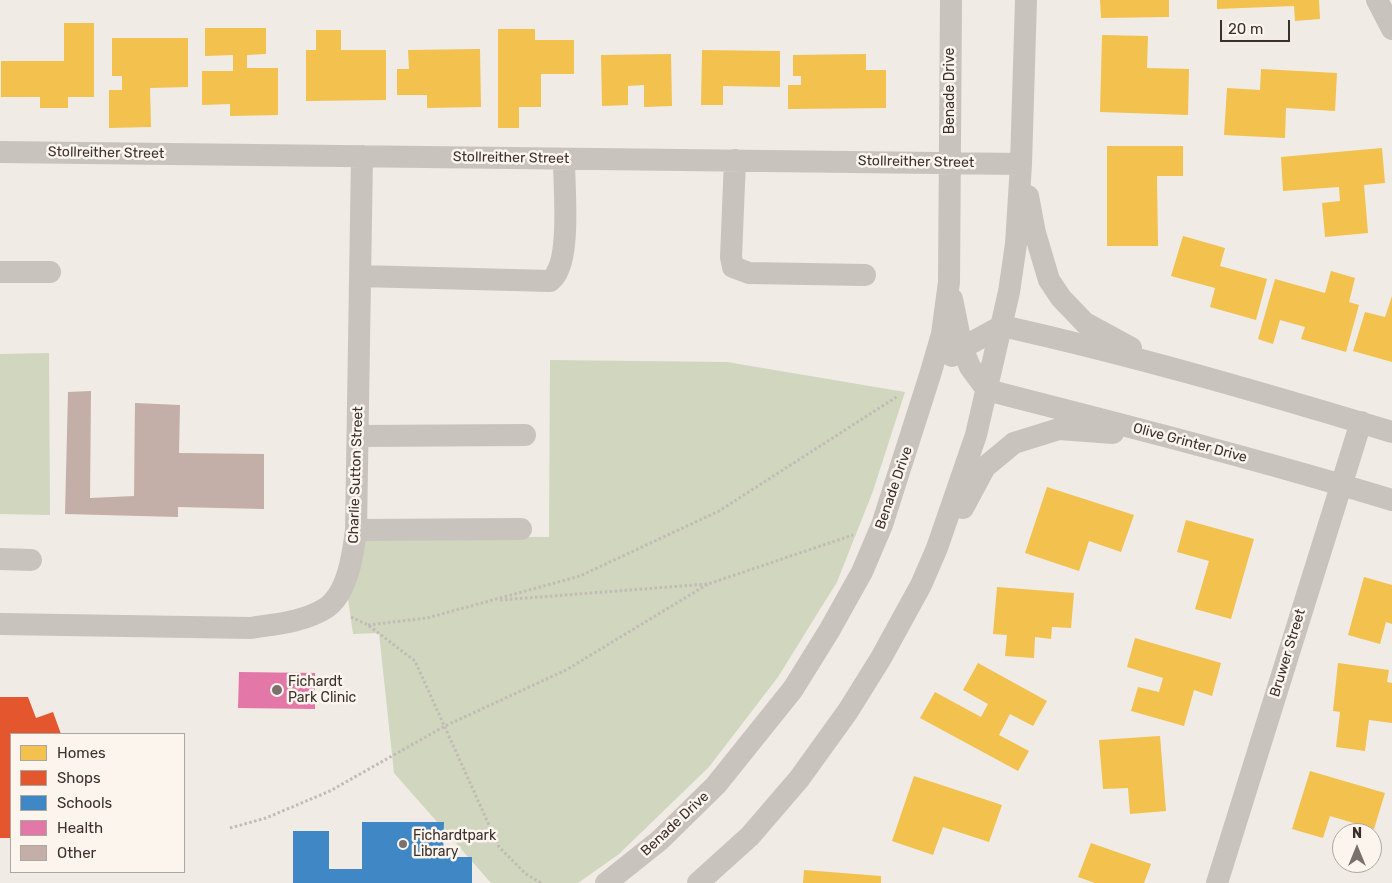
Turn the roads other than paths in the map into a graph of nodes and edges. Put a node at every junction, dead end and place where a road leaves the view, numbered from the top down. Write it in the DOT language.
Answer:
graph roads {
  1 [pos="951,0"];
  2 [pos="1026,0"];
  3 [pos="1377,0"];
  4 [pos="1392,28"];
  5 [pos="0,152"];
  6 [pos="362,156"];
  7 [pos="564,158"];
  8 [pos="735,160"];
  9 [pos="950,163"];
  10 [pos="1021,164"];
  11 [pos="0,272"];
  12 [pos="50,272"];
  13 [pos="865,275"];
  14 [pos="360,276"];
  15 [pos="949,282"];
  16 [pos="1002,326"];
  17 [pos="962,348"];
  18 [pos="1174,369"];
  19 [pos="930,375"];
  20 [pos="987,390"];
  21 [pos="1361,422"];
  22 [pos="1392,432"];
  23 [pos="525,435"];
  24 [pos="358,436"];
  25 [pos="1167,436"];
  26 [pos="1341,484"];
  27 [pos="1392,500"];
  28 [pos="521,529"];
  29 [pos="356,530"];
  30 [pos="0,559"];
  31 [pos="31,560"];
  32 [pos="921,585"];
  33 [pos="0,624"];
  34 [pos="606,883"];
  35 [pos="698,883"];
  36 [pos="1217,883"];
  1 -- 9 [label="street, Benade Drive"];
  2 -- 10 [label="street"];
  3 -- 4 [label="street"];
  5 -- 6 [label="street, Stollreither Street"];
  6 -- 7 [label="street, Stollreither Street"];
  6 -- 14 [label="street, Charlie Sutton Street"];
  7 -- 8 [label="street, Stollreither Street"];
  7 -- 14 [label="street"];
  8 -- 9 [label="street, Stollreither Street"];
  8 -- 13 [label="street"];
  9 -- 10 [label="street, Stollreither Street"];
  9 -- 15 [label="street, Benade Drive"];
  10 -- 16 [label="street"];
  10 -- 18 [label="street"];
  11 -- 12 [label="street"];
  14 -- 24 [label="street, Charlie Sutton Street"];
  15 -- 17 [label="street"];
  15 -- 19 [label="street, Benade Drive"];
  16 -- 17 [label="street"];
  16 -- 18 [label="street"];
  16 -- 20 [label="street"];
  17 -- 19 [label="street"];
  17 -- 20 [label="street"];
  18 -- 21 [label="street"];
  19 -- 34 [label="street, Benade Drive"];
  20 -- 25 [label="street, Olive Grinter Drive"];
  20 -- 32 [label="street"];
  21 -- 22 [label="street"];
  21 -- 26 [label="street, Bruwer Street"];
  23 -- 24 [label="street"];
  24 -- 29 [label="street, Charlie Sutton Street"];
  25 -- 26 [label="street, Olive Grinter Drive"];
  25 -- 32 [label="street"];
  26 -- 27 [label="street, Olive Grinter Drive"];
  26 -- 36 [label="street, Bruwer Street"];
  28 -- 29 [label="street"];
  29 -- 33 [label="street, Charlie Sutton Street"];
  30 -- 31 [label="street"];
  32 -- 35 [label="street"];
}
